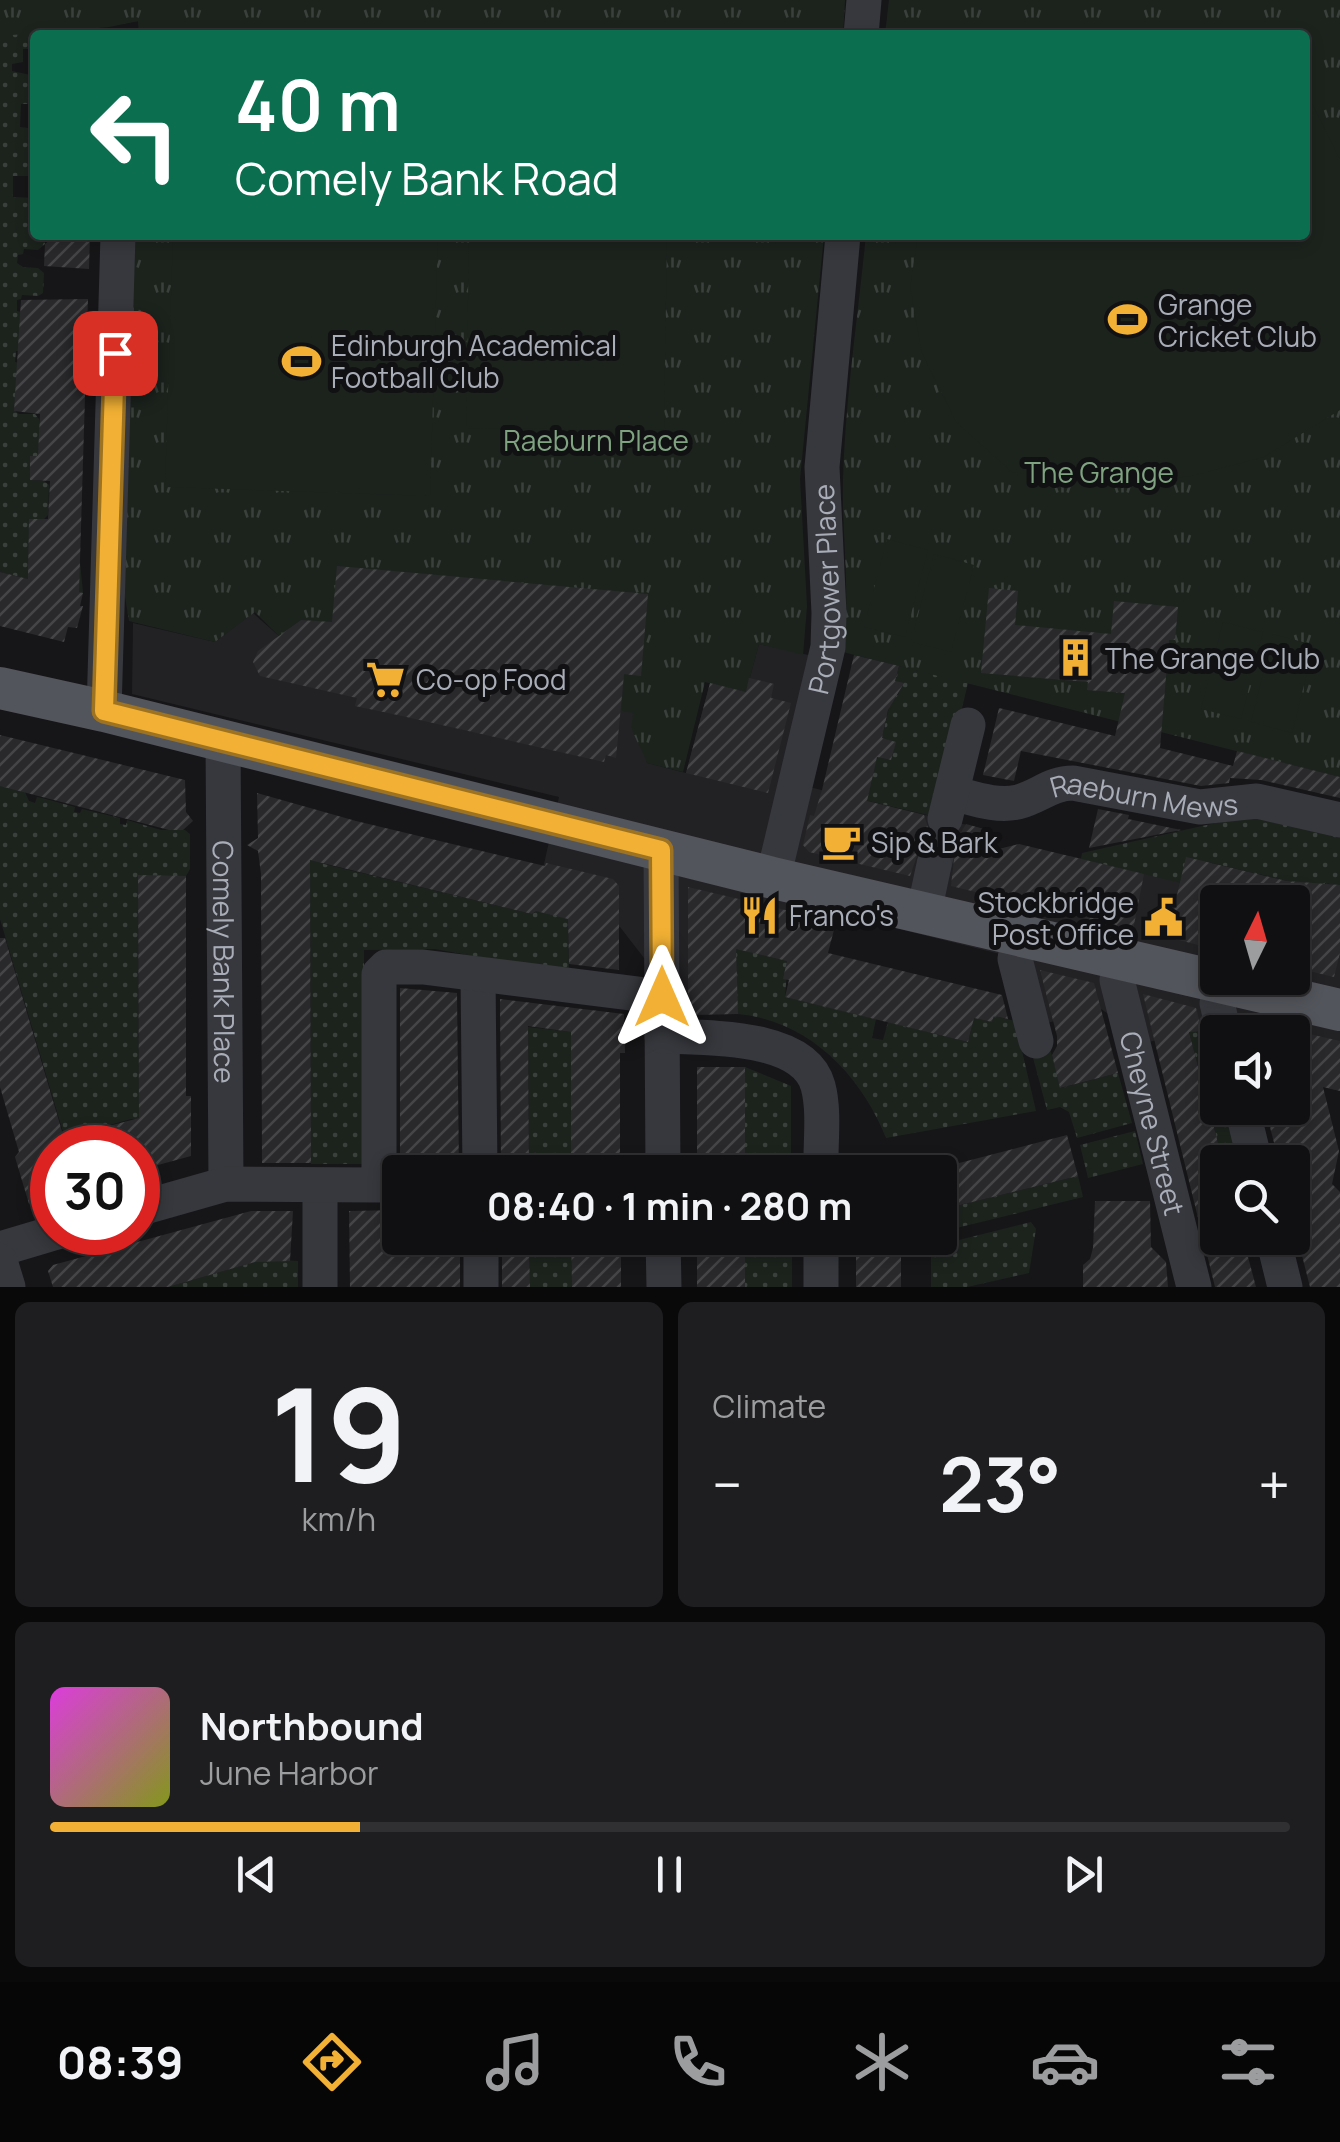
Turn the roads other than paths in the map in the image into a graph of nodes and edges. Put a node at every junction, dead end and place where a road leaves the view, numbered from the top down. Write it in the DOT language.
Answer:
graph roads {
  1 [pos="864,0"];
  2 [pos="861,30"];
  3 [pos="118,240"];
  4 [pos="843,240"];
  5 [pos="0,688"];
  6 [pos="104,711"];
  7 [pos="968,725"];
  8 [pos="223,740"];
  9 [pos="1340,820"];
  10 [pos="661,850"];
  11 [pos="934,866"];
  12 [pos="773,878"];
  13 [pos="924,912"];
  14 [pos="1019,936"];
  15 [pos="1121,960"];
  16 [pos="478,975"];
  17 [pos="1200,978"];
  18 [pos="1273,995"];
  19 [pos="662,997"];
  20 [pos="1340,1010"];
  21 [pos="662,1036"];
  22 [pos="1036,1041"];
  23 [pos="480,1155"];
  24 [pos="663,1155"];
  25 [pos="820,1155"];
  26 [pos="226,1184"];
  27 [pos="320,1186"];
  28 [pos="160,1204"];
  29 [pos="30,1239"];
  30 [pos="0,1248"];
  31 [pos="481,1255"];
  32 [pos="663,1255"];
  33 [pos="821,1255"];
  34 [pos="1277,1255"];
  35 [pos="0,1261"];
  36 [pos="8,1287"];
  37 [pos="320,1287"];
  38 [pos="481,1287"];
  39 [pos="664,1287"];
  40 [pos="821,1287"];
  41 [pos="1194,1287"];
  42 [pos="1285,1287"];
  1 -- 2 [label="street"];
  3 -- 6 [label="street"];
  4 -- 12 [label="street, Portgower Place"];
  5 -- 6 [label="main road"];
  6 -- 8 [label="main road"];
  7 -- 9 [label="street, Raeburn Mews"];
  8 -- 10 [label="main road"];
  8 -- 26 [label="street, Comely Bank Place"];
  10 -- 12 [label="main road"];
  10 -- 19 [label="street"];
  11 -- 13 [label="street"];
  12 -- 13 [label="main road"];
  13 -- 14 [label="main road"];
  14 -- 15 [label="main road"];
  14 -- 22 [label="street"];
  15 -- 17 [label="main road"];
  15 -- 41 [label="street, Cheyne Street"];
  16 -- 19 [label="street"];
  16 -- 23 [label="street"];
  16 -- 27 [label="street"];
  18 -- 20 [label="main road"];
  19 -- 21 [label="street"];
  21 -- 24 [label="street"];
  21 -- 25 [label="street"];
  26 -- 27 [label="street"];
  26 -- 28 [label="street"];
  27 -- 37 [label="street"];
  29 -- 30 [label="street"];
  31 -- 38 [label="street"];
  32 -- 39 [label="street"];
  33 -- 40 [label="street"];
  34 -- 42 [label="street"];
  35 -- 36 [label="street"];
}
